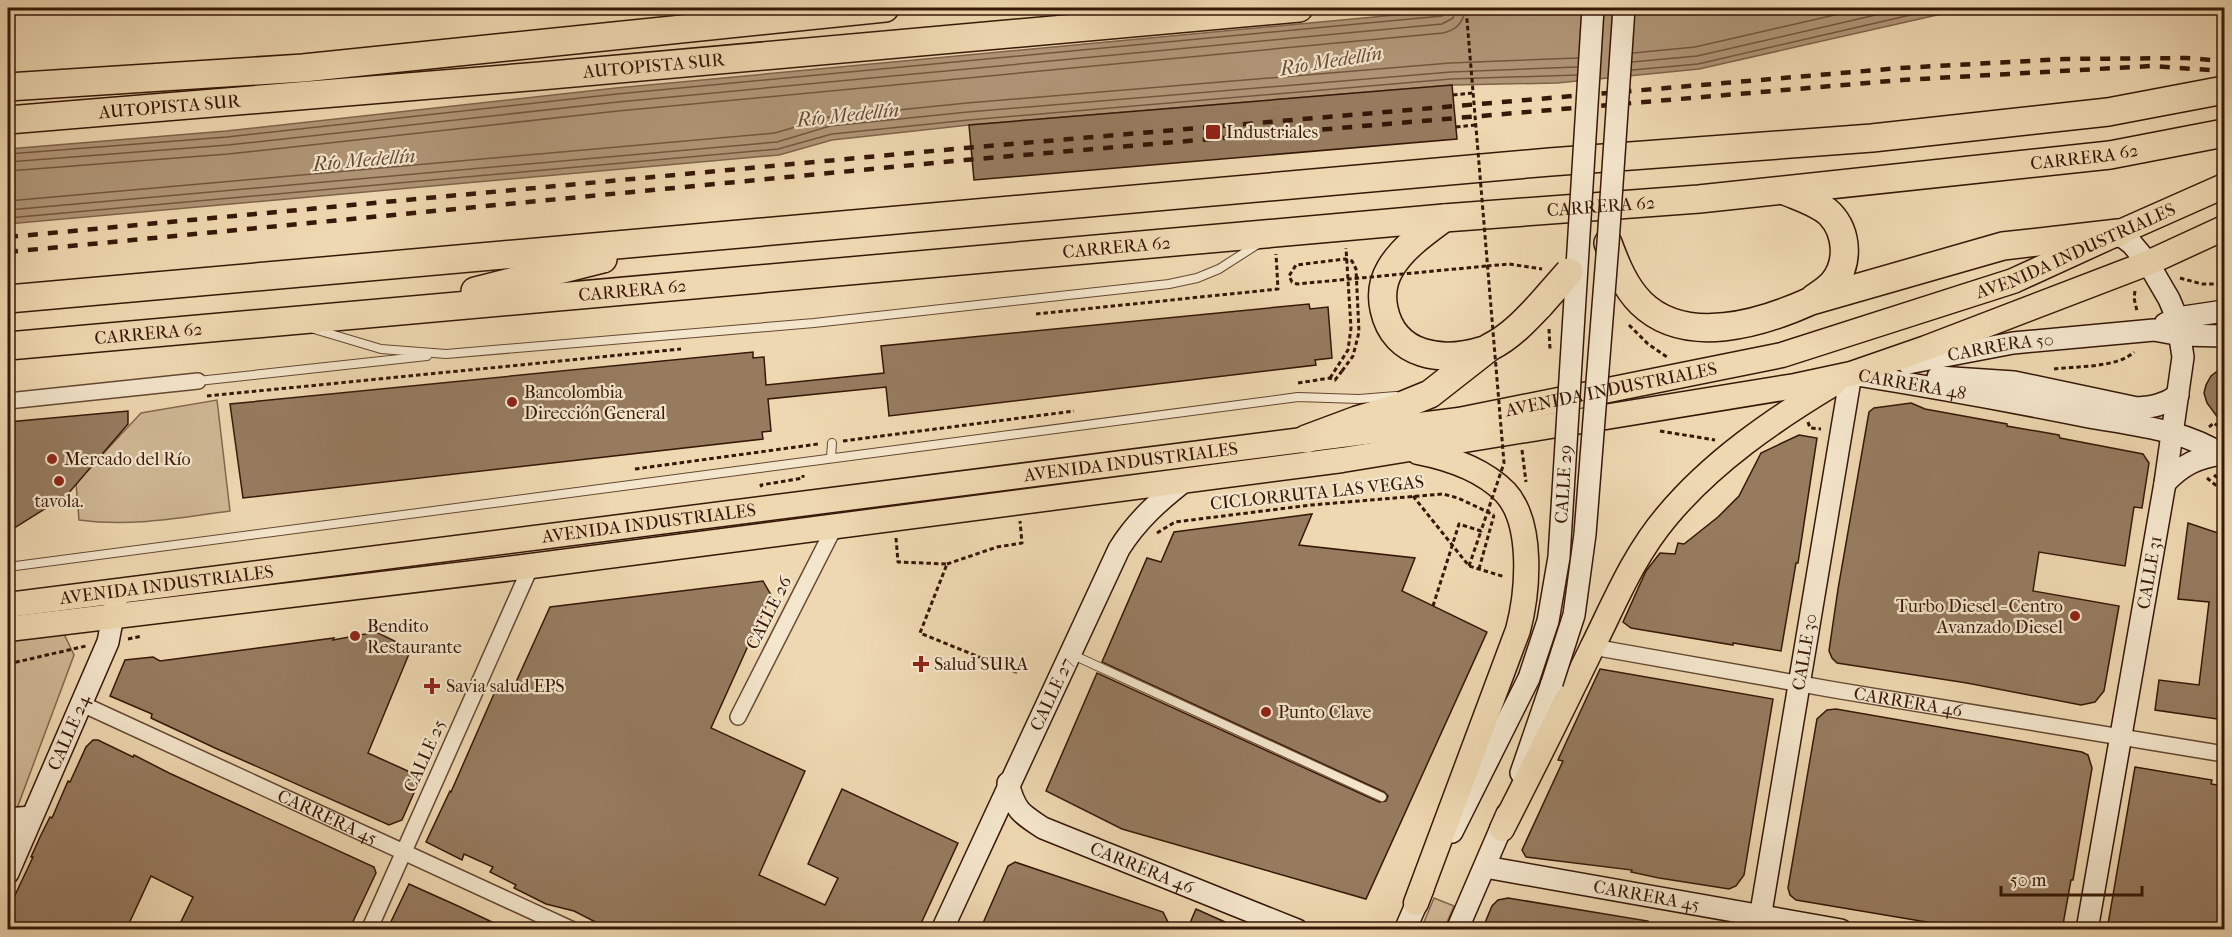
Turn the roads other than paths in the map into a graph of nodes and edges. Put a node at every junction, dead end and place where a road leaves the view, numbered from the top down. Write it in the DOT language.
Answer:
graph roads {
  1 [pos="885,8"];
  2 [pos="1299,8"];
  3 [pos="1593,8"];
  4 [pos="1624,8"];
  5 [pos="303,68"];
  6 [pos="540,76"];
  7 [pos="8,87"];
  8 [pos="2224,90"];
  9 [pos="8,120"];
  10 [pos="2224,133"];
  11 [pos="2224,186"];
  12 [pos="1783,190"];
  13 [pos="1444,219"];
  14 [pos="2224,228"];
  15 [pos="2118,232"];
  16 [pos="1274,234"];
  17 [pos="682,239"];
  18 [pos="1608,243"];
  19 [pos="2148,263"];
  20 [pos="1564,268"];
  21 [pos="8,299"];
  22 [pos="1811,301"];
  23 [pos="2224,311"];
  24 [pos="395,312"];
  25 [pos="292,322"];
  26 [pos="2179,326"];
  27 [pos="2222,336"];
  28 [pos="8,346"];
  29 [pos="1490,347"];
  30 [pos="446,354"];
  31 [pos="1851,374"];
  32 [pos="198,381"];
  33 [pos="2180,388"];
  34 [pos="1430,394"];
  35 [pos="8,401"];
  36 [pos="2172,434"];
  37 [pos="1306,439"];
  38 [pos="832,443"];
  39 [pos="1404,450"];
  40 [pos="2223,455"];
  41 [pos="831,458"];
  42 [pos="1187,479"];
  43 [pos="2165,483"];
  44 [pos="835,526"];
  45 [pos="531,566"];
  46 [pos="8,567"];
  47 [pos="118,590"];
  48 [pos="8,605"];
  49 [pos="114,615"];
  50 [pos="8,629"];
  51 [pos="1593,647"];
  52 [pos="1070,653"];
  53 [pos="1800,683"];
  54 [pos="82,704"];
  55 [pos="738,717"];
  56 [pos="2120,737"];
  57 [pos="2224,754"];
  58 [pos="1008,783"];
  59 [pos="1382,796"];
  60 [pos="31,817"];
  61 [pos="8,819"];
  62 [pos="1502,829"];
  63 [pos="404,852"];
  64 [pos="1485,867"];
  65 [pos="8,873"];
  66 [pos="1416,903"];
  67 [pos="1760,923"];
  68 [pos="369,930"];
  69 [pos="573,930"];
  70 [pos="942,930"];
  71 [pos="1298,930"];
  72 [pos="1392,930"];
  73 [pos="1405,930"];
  74 [pos="1457,930"];
  75 [pos="1841,930"];
  76 [pos="2087,930"];
  1 -- 5 [label="highway, AUTOPISTA SUR"];
  2 -- 6 [label="highway, AUTOPISTA SUR"];
  3 -- 20 [label="street, CALLE 29, bridge"];
  4 -- 18 [label="street, CALLE 29, bridge"];
  5 -- 6 [label="highway"];
  5 -- 7 [label="highway, AUTOPISTA SUR"];
  6 -- 9 [label="highway, AUTOPISTA SUR"];
  8 -- 17 [label="highway"];
  10 -- 12 [label="highway, CARRERA 62"];
  11 -- 15 [label="main road, AVENIDA INDUSTRIALES"];
  12 -- 13 [label="highway, CARRERA 62"];
  12 -- 22 [label="highway"];
  13 -- 16 [label="highway, CARRERA 62"];
  13 -- 29 [label="highway"];
  14 -- 19 [label="main road, AVENIDA INDUSTRIALES"];
  15 -- 19 [label="street, CALLE 31"];
  15 -- 22 [label="highway"];
  15 -- 37 [label="main road, AVENIDA INDUSTRIALES"];
  16 -- 24 [label="highway, CARRERA 62"];
  16 -- 30 [label="lane"];
  17 -- 21 [label="highway"];
  17 -- 24 [label="highway"];
  18 -- 22 [label="highway"];
  18 -- 62 [label="street, CALLE 29, bridge"];
  19 -- 26 [label="street, CALLE 31"];
  19 -- 31 [label="main road, AVENIDA INDUSTRIALES"];
  20 -- 29 [label="highway, bridge"];
  20 -- 66 [label="street, CALLE 29, bridge"];
  23 -- 26 [label="street, CARRERA 50"];
  24 -- 25 [label="highway, CARRERA 62"];
  25 -- 28 [label="highway, CARRERA 62"];
  25 -- 30 [label="lane"];
  26 -- 27 [label="street"];
  26 -- 31 [label="street, CARRERA 50"];
  26 -- 33 [label="street, CALLE 31"];
  27 -- 33 [label="street"];
  29 -- 34 [label="highway"];
  30 -- 32 [label="lane"];
  31 -- 33 [label="street, CARRERA 48"];
  31 -- 36 [label="street, CARRERA 48"];
  31 -- 39 [label="main road, AVENIDA INDUSTRIALES"];
  31 -- 51 [label="main road"];
  31 -- 53 [label="street, CALLE 30"];
  32 -- 35 [label="street"];
  33 -- 36 [label="street, CALLE 31"];
  34 -- 37 [label="highway"];
  34 -- 41 [label="lane"];
  36 -- 40 [label="street, CARRERA 48"];
  36 -- 43 [label="street, CALLE 31"];
  37 -- 47 [label="main road, AVENIDA INDUSTRIALES"];
  38 -- 41 [label="lane"];
  39 -- 42 [label="main road, AVENIDA INDUSTRIALES"];
  39 -- 66 [label="main road"];
  40 -- 43 [label="street"];
  41 -- 46 [label="lane"];
  42 -- 44 [label="main road, AVENIDA INDUSTRIALES"];
  42 -- 52 [label="street, CALLE 27"];
  43 -- 56 [label="street, CALLE 31"];
  44 -- 45 [label="main road, AVENIDA INDUSTRIALES"];
  44 -- 55 [label="street, CALLE 26"];
  45 -- 49 [label="main road, AVENIDA INDUSTRIALES"];
  45 -- 63 [label="street, CALLE 25"];
  47 -- 48 [label="main road, AVENIDA INDUSTRIALES"];
  47 -- 49 [label="street, CALLE 24"];
  49 -- 50 [label="main road, AVENIDA INDUSTRIALES"];
  49 -- 54 [label="street, CALLE 24"];
  51 -- 53 [label="street, CARRERA 46"];
  51 -- 62 [label="main road"];
  52 -- 58 [label="street, CALLE 27"];
  52 -- 59 [label="lane"];
  53 -- 56 [label="street, CARRERA 46"];
  53 -- 67 [label="street, CALLE 30"];
  54 -- 60 [label="street, CALLE 24"];
  54 -- 63 [label="street, CARRERA 45"];
  56 -- 57 [label="street, CARRERA 46"];
  56 -- 76 [label="street, CALLE 31"];
  58 -- 70 [label="street, CALLE 27"];
  58 -- 71 [label="street, CARRERA 46"];
  60 -- 61 [label="street"];
  60 -- 65 [label="street, CALLE 24"];
  62 -- 64 [label="street, CALLE 29"];
  63 -- 68 [label="street, CALLE 25"];
  63 -- 69 [label="street, CARRERA 45"];
  64 -- 67 [label="street, CARRERA 45"];
  64 -- 74 [label="street, CALLE 29"];
  66 -- 72 [label="street"];
  66 -- 73 [label="street, CALLE 29"];
  67 -- 75 [label="street, CARRERA 45"];
}
